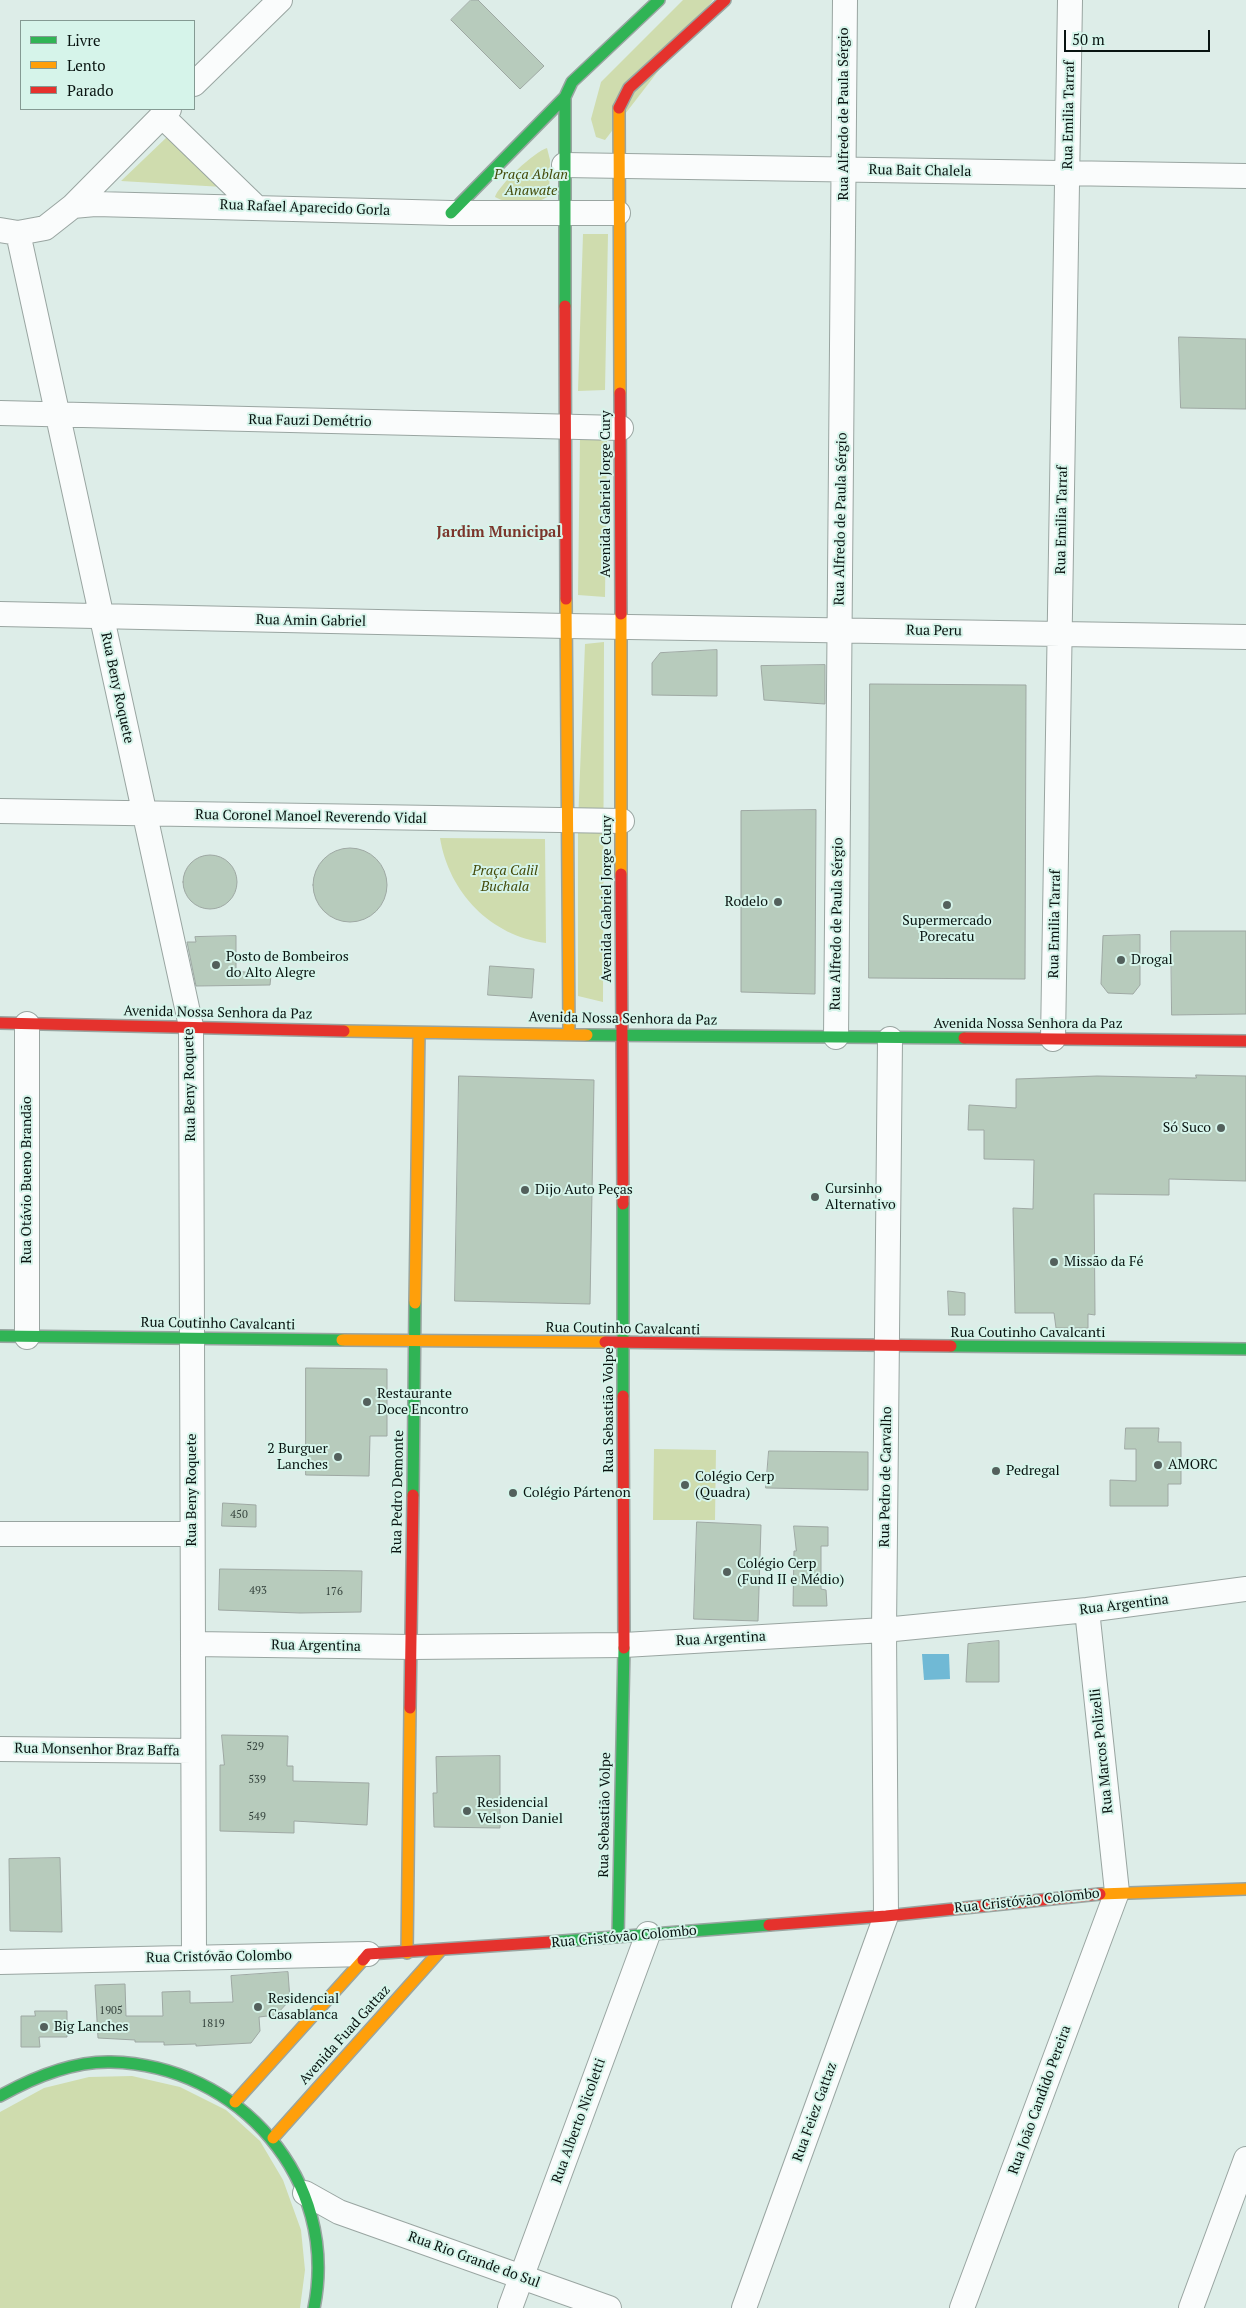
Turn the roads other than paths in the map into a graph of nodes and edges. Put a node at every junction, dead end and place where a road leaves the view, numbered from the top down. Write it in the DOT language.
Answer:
graph roads {
  1 [pos="280,0"];
  2 [pos="659,0"];
  3 [pos="725,0"];
  4 [pos="845,0"];
  5 [pos="1070,0"];
  6 [pos="195,83"];
  7 [pos="565,97"];
  8 [pos="165,112"];
  9 [pos="564,165"];
  10 [pos="618,166"];
  11 [pos="844,170"];
  12 [pos="1068,173"];
  13 [pos="1246,176"];
  14 [pos="73,206"];
  15 [pos="256,207"];
  16 [pos="451,213"];
  17 [pos="564,213"];
  18 [pos="618,213"];
  19 [pos="9,231"];
  20 [pos="0,413"];
  21 [pos="58,415"];
  22 [pos="565,427"];
  23 [pos="621,428"];
  24 [pos="0,614"];
  25 [pos="101,616"];
  26 [pos="567,626"];
  27 [pos="621,627"];
  28 [pos="840,630"];
  29 [pos="1060,633"];
  30 [pos="1246,637"];
  31 [pos="0,811"];
  32 [pos="144,814"];
  33 [pos="567,820"];
  34 [pos="622,821"];
  35 [pos="0,1023"];
  36 [pos="27,1024"];
  37 [pos="191,1026"];
  38 [pos="419,1032"];
  39 [pos="623,1033"];
  40 [pos="569,1034"];
  41 [pos="836,1037"];
  42 [pos="890,1038"];
  43 [pos="1053,1039"];
  44 [pos="1246,1041"];
  45 [pos="0,1336"];
  46 [pos="27,1336"];
  47 [pos="192,1338"];
  48 [pos="415,1341"];
  49 [pos="623,1344"];
  50 [pos="887,1347"];
  51 [pos="1246,1349"];
  52 [pos="0,1534"];
  53 [pos="192,1534"];
  54 [pos="1246,1589"];
  55 [pos="1086,1610"];
  56 [pos="884,1630"];
  57 [pos="193,1644"];
  58 [pos="624,1645"];
  59 [pos="412,1647"];
  60 [pos="0,1749"];
  61 [pos="193,1751"];
  62 [pos="1246,1889"];
  63 [pos="1117,1892"];
  64 [pos="886,1916"];
  65 [pos="648,1934"];
  66 [pos="618,1937"];
  67 [pos="440,1951"];
  68 [pos="407,1953"];
  69 [pos="368,1954"];
  70 [pos="194,1956"];
  71 [pos="0,1962"];
  72 [pos="0,2096"];
  73 [pos="235,2102"];
  74 [pos="273,2138"];
  75 [pos="1246,2159"];
  76 [pos="305,2193"];
  77 [pos="339,2212"];
  78 [pos="315,2226"];
  79 [pos="521,2277"];
  80 [pos="314,2308"];
  81 [pos="510,2308"];
  82 [pos="609,2308"];
  83 [pos="744,2308"];
  84 [pos="962,2308"];
  85 [pos="1191,2308"];
  1 -- 6 [label="street"];
  2 -- 7 [label="main road"];
  3 -- 10 [label="main road, Avenida Gabriel Jorge Cury"];
  4 -- 11 [label="street, Rua Alfredo de Paula Sérgio"];
  5 -- 12 [label="street, Rua Emilia Tarraf"];
  7 -- 9 [label="main road"];
  7 -- 16 [label="main road"];
  8 -- 14 [label="street"];
  8 -- 15 [label="street"];
  9 -- 10 [label="street, Rua Bait Chalela"];
  9 -- 17 [label="main road"];
  10 -- 11 [label="street, Rua Bait Chalela"];
  10 -- 18 [label="main road, Avenida Gabriel Jorge Cury"];
  11 -- 12 [label="street, Rua Bait Chalela"];
  11 -- 28 [label="street, Rua Alfredo de Paula Sérgio"];
  12 -- 13 [label="street, Rua Bait Chalela"];
  12 -- 29 [label="street, Rua Emilia Tarraf"];
  14 -- 15 [label="street, Rua Rafael Aparecido Gorla"];
  14 -- 19 [label="street"];
  15 -- 16 [label="street, Rua Rafael Aparecido Gorla"];
  16 -- 17 [label="street, Rua Rafael Aparecido Gorla"];
  17 -- 18 [label="street, Rua Rafael Aparecido Gorla"];
  17 -- 22 [label="main road"];
  18 -- 23 [label="main road, Avenida Gabriel Jorge Cury"];
  19 -- 21 [label="street, Rua Beny Roquete"];
  20 -- 21 [label="street, Rua Fauzi Demétrio"];
  21 -- 22 [label="street, Rua Fauzi Demétrio"];
  21 -- 25 [label="street, Rua Beny Roquete"];
  22 -- 23 [label="street, Rua Fauzi Demétrio"];
  22 -- 26 [label="main road"];
  23 -- 27 [label="main road, Avenida Gabriel Jorge Cury"];
  24 -- 25 [label="street, Rua Amin Gabriel"];
  25 -- 26 [label="street, Rua Amin Gabriel"];
  25 -- 32 [label="street, Rua Beny Roquete"];
  26 -- 27 [label="street, Rua Amin Gabriel"];
  26 -- 33 [label="main road"];
  27 -- 28 [label="street, Rua Peru"];
  27 -- 34 [label="main road, Avenida Gabriel Jorge Cury"];
  28 -- 29 [label="street, Rua Peru"];
  28 -- 41 [label="street, Rua Alfredo de Paula Sérgio"];
  29 -- 30 [label="street, Rua Peru"];
  29 -- 43 [label="street, Rua Emilia Tarraf"];
  31 -- 32 [label="street, Rua Coronel Manoel Reverendo Vidal"];
  32 -- 33 [label="street, Rua Coronel Manoel Reverendo Vidal"];
  32 -- 37 [label="street, Rua Beny Roquete"];
  33 -- 34 [label="street, Rua Coronel Manoel Reverendo Vidal"];
  33 -- 40 [label="main road"];
  34 -- 39 [label="main road, Avenida Gabriel Jorge Cury"];
  35 -- 36 [label="main road, Avenida Nossa Senhora da Paz"];
  36 -- 37 [label="main road, Avenida Nossa Senhora da Paz"];
  36 -- 46 [label="street, Rua Otávio Bueno Brandão"];
  37 -- 38 [label="main road, Avenida Nossa Senhora da Paz"];
  37 -- 47 [label="street, Rua Beny Roquete"];
  38 -- 40 [label="main road, Avenida Nossa Senhora da Paz"];
  38 -- 48 [label="main road, Rua Pedro Demonte"];
  39 -- 40 [label="main road, Avenida Nossa Senhora da Paz"];
  39 -- 41 [label="main road, Avenida Nossa Senhora da Paz"];
  39 -- 49 [label="main road, Rua Sebastião Volpe"];
  41 -- 42 [label="main road, Avenida Nossa Senhora da Paz"];
  42 -- 43 [label="main road, Avenida Nossa Senhora da Paz"];
  42 -- 50 [label="street, Rua Pedro de Carvalho"];
  43 -- 44 [label="main road, Avenida Nossa Senhora da Paz"];
  45 -- 46 [label="main road, Rua Coutinho Cavalcanti"];
  46 -- 47 [label="main road, Rua Coutinho Cavalcanti"];
  47 -- 48 [label="main road, Rua Coutinho Cavalcanti"];
  47 -- 53 [label="street, Rua Beny Roquete"];
  48 -- 49 [label="main road, Rua Coutinho Cavalcanti"];
  48 -- 59 [label="main road, Rua Pedro Demonte"];
  49 -- 50 [label="main road, Rua Coutinho Cavalcanti"];
  49 -- 58 [label="main road, Rua Sebastião Volpe"];
  50 -- 51 [label="main road, Rua Coutinho Cavalcanti"];
  50 -- 56 [label="street, Rua Pedro de Carvalho"];
  52 -- 53 [label="street"];
  53 -- 57 [label="street, Rua Beny Roquete"];
  54 -- 55 [label="street, Rua Argentina"];
  55 -- 56 [label="street, Rua Argentina"];
  55 -- 63 [label="street, Rua Marcos Polizelli"];
  56 -- 58 [label="street, Rua Argentina"];
  56 -- 64 [label="street, Rua Pedro de Carvalho"];
  57 -- 59 [label="street, Rua Argentina"];
  57 -- 61 [label="street, Rua Beny Roquete"];
  58 -- 59 [label="street, Rua Argentina"];
  58 -- 66 [label="main road, Rua Sebastião Volpe"];
  59 -- 68 [label="main road, Rua Pedro Demonte"];
  60 -- 61 [label="street, Rua Monsenhor Braz Baffa"];
  61 -- 70 [label="street, Rua Beny Roquete"];
  62 -- 63 [label="main road, Rua Cristóvão Colombo"];
  63 -- 64 [label="main road, Rua Cristóvão Colombo"];
  63 -- 84 [label="street, Rua João Candido Pereira"];
  64 -- 65 [label="main road, Rua Cristóvão Colombo"];
  64 -- 83 [label="street, Rua Feiez Gattaz"];
  65 -- 66 [label="main road, Rua Cristóvão Colombo"];
  65 -- 79 [label="street, Rua Alberto Nicoletti"];
  66 -- 67 [label="main road, Rua Cristóvão Colombo"];
  67 -- 68 [label="main road, Rua Cristóvão Colombo"];
  67 -- 74 [label="main road, Avenida Fuad Gattaz"];
  68 -- 69 [label="main road, Rua Cristóvão Colombo"];
  69 -- 70 [label="street, Rua Cristóvão Colombo"];
  69 -- 73 [label="main road"];
  70 -- 71 [label="street, Rua Cristóvão Colombo"];
  72 -- 73 [label="main road"];
  73 -- 74 [label="main road"];
  74 -- 76 [label="main road"];
  75 -- 85 [label="street"];
  76 -- 77 [label="street, Rua Rio Grande do Sul"];
  76 -- 78 [label="main road"];
  77 -- 78 [label="street"];
  77 -- 79 [label="street, Rua Rio Grande do Sul"];
  78 -- 80 [label="main road"];
  79 -- 81 [label="street, Rua Alberto Nicoletti"];
  79 -- 82 [label="street, Rua Rio Grande do Sul"];
}
